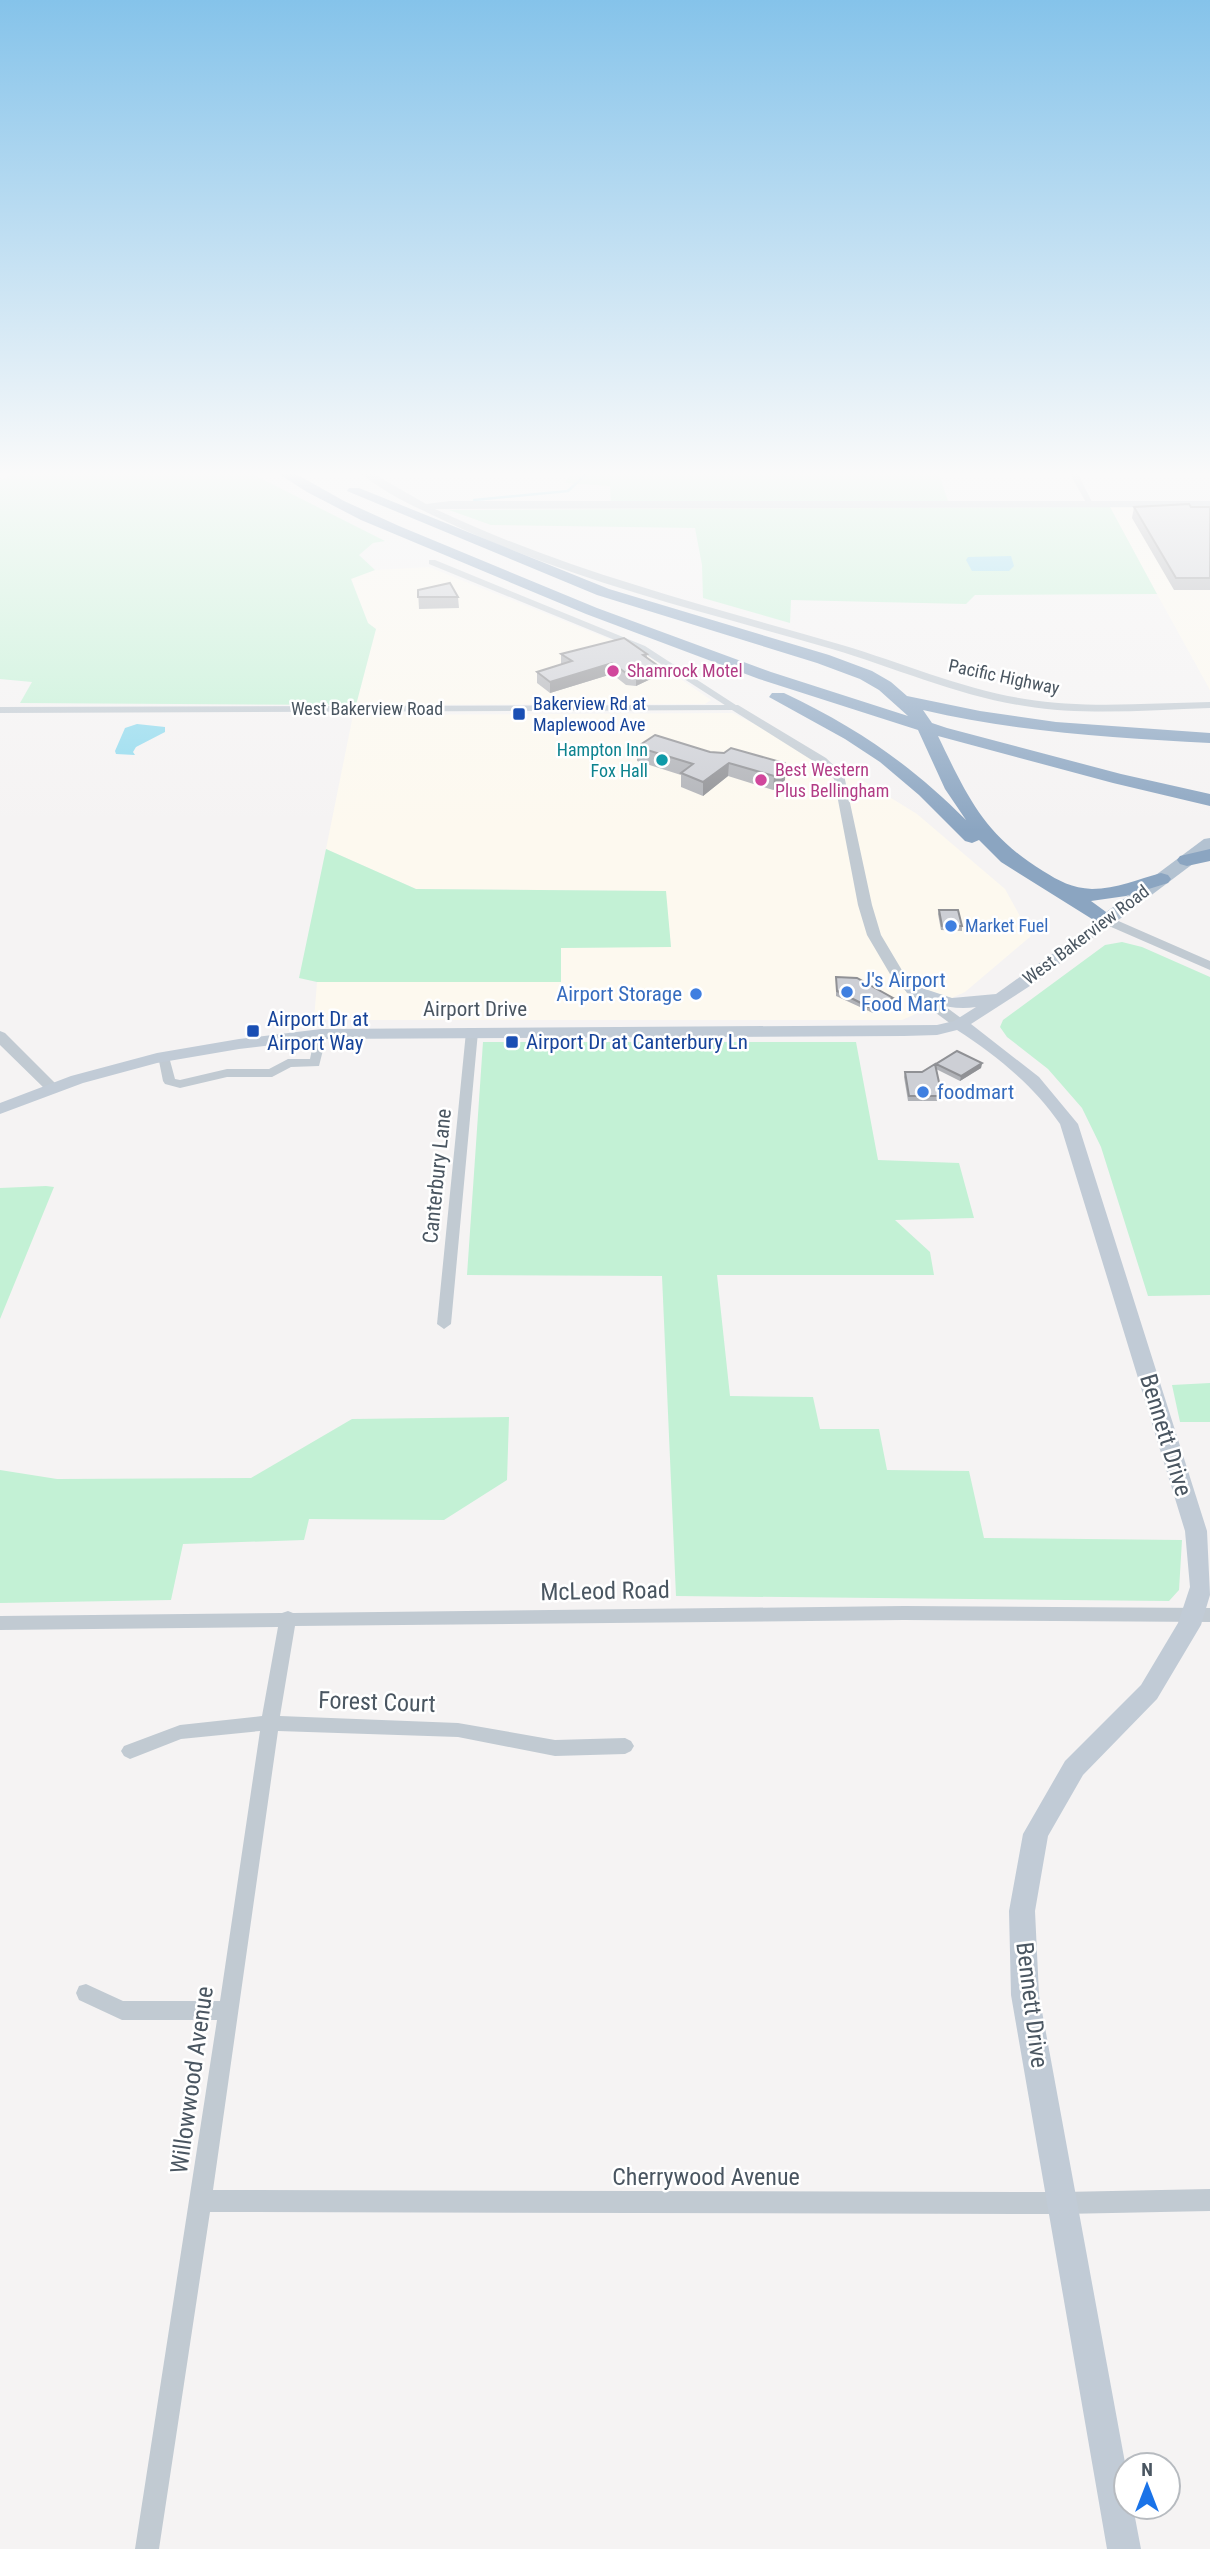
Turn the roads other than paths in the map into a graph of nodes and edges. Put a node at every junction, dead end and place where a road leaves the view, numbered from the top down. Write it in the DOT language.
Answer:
graph roads {
  1 [pos="508,593"];
  2 [pos="544,593"];
  3 [pos="546,593"];
  4 [pos="583,593"];
  5 [pos="606,593"];
  6 [pos="653,593"];
  7 [pos="866,675"];
  8 [pos="810,677"];
  9 [pos="1210,705"];
  10 [pos="734,708"];
  11 [pos="0,710"];
  12 [pos="1210,738"];
  13 [pos="1210,786"];
  14 [pos="1210,800"];
  15 [pos="1210,843"];
  16 [pos="1210,855"];
  17 [pos="1188,859"];
  18 [pos="1039,879"];
  19 [pos="1161,879"];
  20 [pos="1107,920"];
  21 [pos="1210,966"];
  22 [pos="1031,979"];
  23 [pos="913,990"];
  24 [pos="960,1024"];
  25 [pos="904,1031"];
  26 [pos="472,1032"];
  27 [pos="321,1034"];
  28 [pos="0,1036"];
  29 [pos="993,1046"];
  30 [pos="164,1056"];
  31 [pos="51,1087"];
  32 [pos="0,1109"];
  33 [pos="444,1324"];
  34 [pos="1200,1615"];
  35 [pos="288,1618"];
  36 [pos="0,1623"];
  37 [pos="270,1723"];
  38 [pos="625,1746"];
  39 [pos="130,1751"];
  40 [pos="86,1993"];
  41 [pos="229,2010"];
  42 [pos="1210,2200"];
  43 [pos="201,2201"];
  44 [pos="1063,2203"];
  45 [pos="147,2549"];
  46 [pos="1125,2549"];
  1 -- 10 [label="street"];
  2 -- 20 [label="highway"];
  3 -- 14 [label="highway"];
  4 -- 8 [label="highway"];
  5 -- 7 [label="highway"];
  6 -- 9 [label="street, Pacific Highway"];
  7 -- 18 [label="highway"];
  8 -- 12 [label="highway"];
  8 -- 13 [label="highway"];
  10 -- 11 [label="street, West Bakerview Road"];
  10 -- 23 [label="street, Bennett Drive"];
  15 -- 17 [label="main road, West Bakerview Road"];
  16 -- 17 [label="highway"];
  17 -- 19 [label="main road, West Bakerview Road"];
  18 -- 19 [label="highway"];
  18 -- 20 [label="highway"];
  19 -- 20 [label="main road, West Bakerview Road"];
  20 -- 21 [label="street"];
  20 -- 22 [label="main road, West Bakerview Road"];
  22 -- 23 [label="main road"];
  22 -- 24 [label="main road, West Bakerview Road"];
  23 -- 24 [label="street, Bennett Drive"];
  24 -- 25 [label="main road, Airport Drive"];
  24 -- 29 [label="main road, Bennett Drive"];
  25 -- 26 [label="main road, Airport Drive"];
  25 -- 29 [label="main road"];
  26 -- 27 [label="main road, Airport Drive"];
  26 -- 33 [label="street, Canterbury Lane"];
  27 -- 30 [label="main road, Airport Drive"];
  27 -- 30 [label="street"];
  28 -- 31 [label="street"];
  29 -- 34 [label="main road, Bennett Drive"];
  30 -- 31 [label="main road, Airport Drive"];
  31 -- 32 [label="main road, Airport Drive"];
  34 -- 35 [label="street, McLeod Road"];
  34 -- 44 [label="main road, Bennett Drive"];
  35 -- 36 [label="street, McLeod Road"];
  35 -- 37 [label="street, Willowwood Avenue"];
  37 -- 38 [label="street, Forest Court"];
  37 -- 39 [label="street, Forest Court"];
  37 -- 41 [label="street, Willowwood Avenue"];
  40 -- 41 [label="street"];
  41 -- 43 [label="street, Willowwood Avenue"];
  42 -- 44 [label="street, Cherrywood Avenue"];
  43 -- 44 [label="street, Cherrywood Avenue"];
  43 -- 45 [label="street, Willowwood Avenue"];
  44 -- 46 [label="main road, Bennett Drive"];
}
